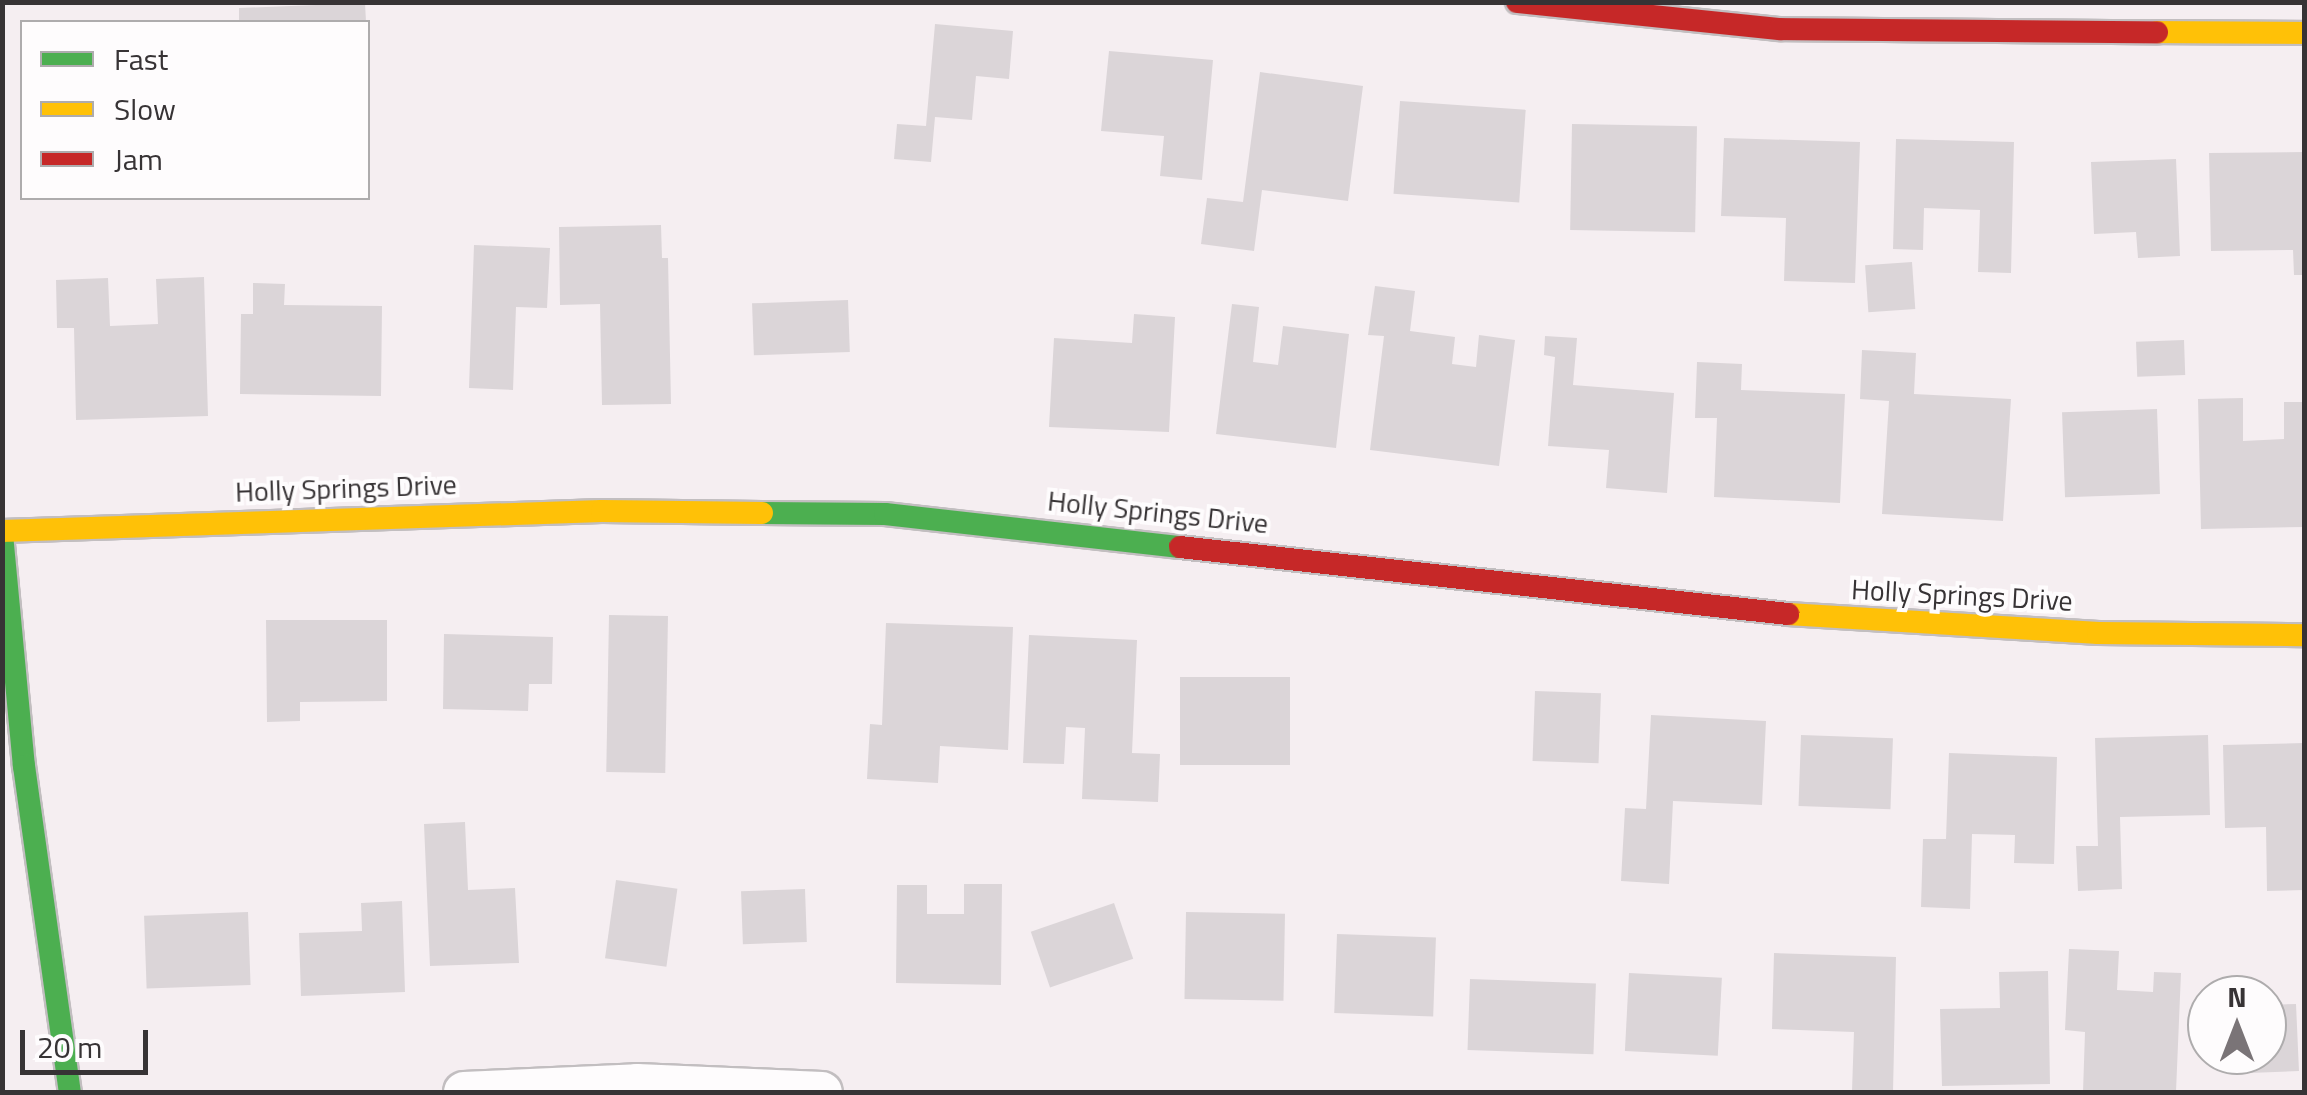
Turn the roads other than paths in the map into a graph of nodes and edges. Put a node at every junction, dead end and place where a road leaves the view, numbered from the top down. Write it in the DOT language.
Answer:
graph roads {
  1 [pos="1517,2"];
  2 [pos="2304,33"];
  3 [pos="2,532"];
  4 [pos="2304,635"];
  5 [pos="514,1090"];
  6 [pos="70,1092"];
  7 [pos="464,1092"];
  8 [pos="822,1092"];
  1 -- 2 [label="street"];
  3 -- 4 [label="street, Holly Springs Drive"];
  3 -- 6 [label="street"];
  5 -- 7 [label="street"];
  5 -- 8 [label="street"];
}
